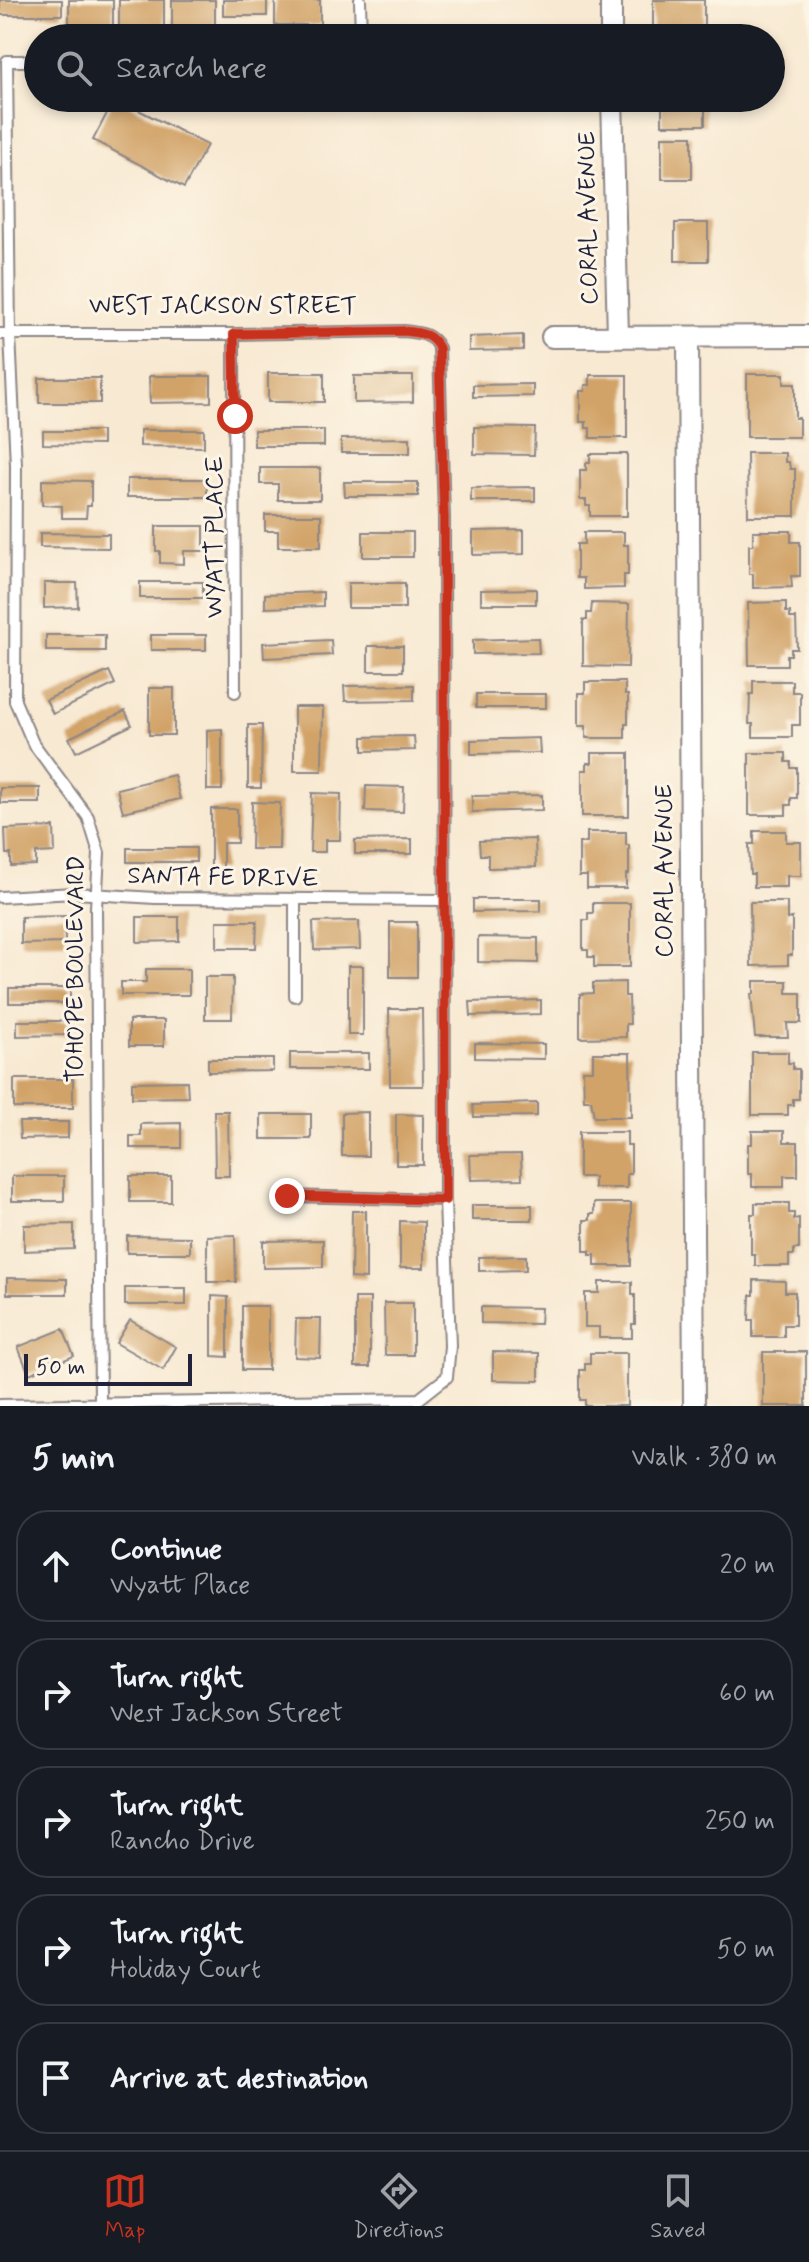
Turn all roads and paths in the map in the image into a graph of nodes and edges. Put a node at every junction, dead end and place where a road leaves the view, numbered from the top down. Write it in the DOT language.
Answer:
graph roads {
  1 [pos="360,0"];
  2 [pos="611,0"];
  3 [pos="361,24"];
  4 [pos="611,24"];
  5 [pos="24,61"];
  6 [pos="612,112"];
  7 [pos="5,334"];
  8 [pos="234,334"];
  9 [pos="618,336"];
  10 [pos="809,336"];
  11 [pos="552,337"];
  12 [pos="688,337"];
  13 [pos="235,692"];
  14 [pos="98,895"];
  15 [pos="0,897"];
  16 [pos="295,899"];
  17 [pos="445,900"];
  18 [pos="295,996"];
  19 [pos="287,1196"];
  20 [pos="445,1200"];
  21 [pos="0,1405"];
  22 [pos="100,1405"];
  23 [pos="694,1406"];
  1 -- 3 [label="lane"];
  2 -- 4 [label="street"];
  5 -- 7 [label="lane, TOHOPE BOULEVARD"];
  6 -- 9 [label="street, CORAL AVENUE"];
  7 -- 8 [label="lane, WEST JACKSON STREET"];
  7 -- 14 [label="lane, TOHOPE BOULEVARD"];
  8 -- 13 [label="lane, WYATT PLACE"];
  8 -- 17 [label="lane, WEST JACKSON STREET"];
  9 -- 11 [label="street"];
  9 -- 12 [label="street"];
  10 -- 12 [label="street"];
  12 -- 23 [label="street, CORAL AVENUE"];
  14 -- 15 [label="lane, SANTA FE DRIVE"];
  14 -- 16 [label="lane, SANTA FE DRIVE"];
  14 -- 22 [label="lane, TOHOPE BOULEVARD"];
  16 -- 17 [label="lane, SANTA FE DRIVE"];
  16 -- 18 [label="lane"];
  17 -- 20 [label="lane"];
  19 -- 20 [label="lane"];
  20 -- 22 [label="lane"];
  21 -- 22 [label="lane"];
}
